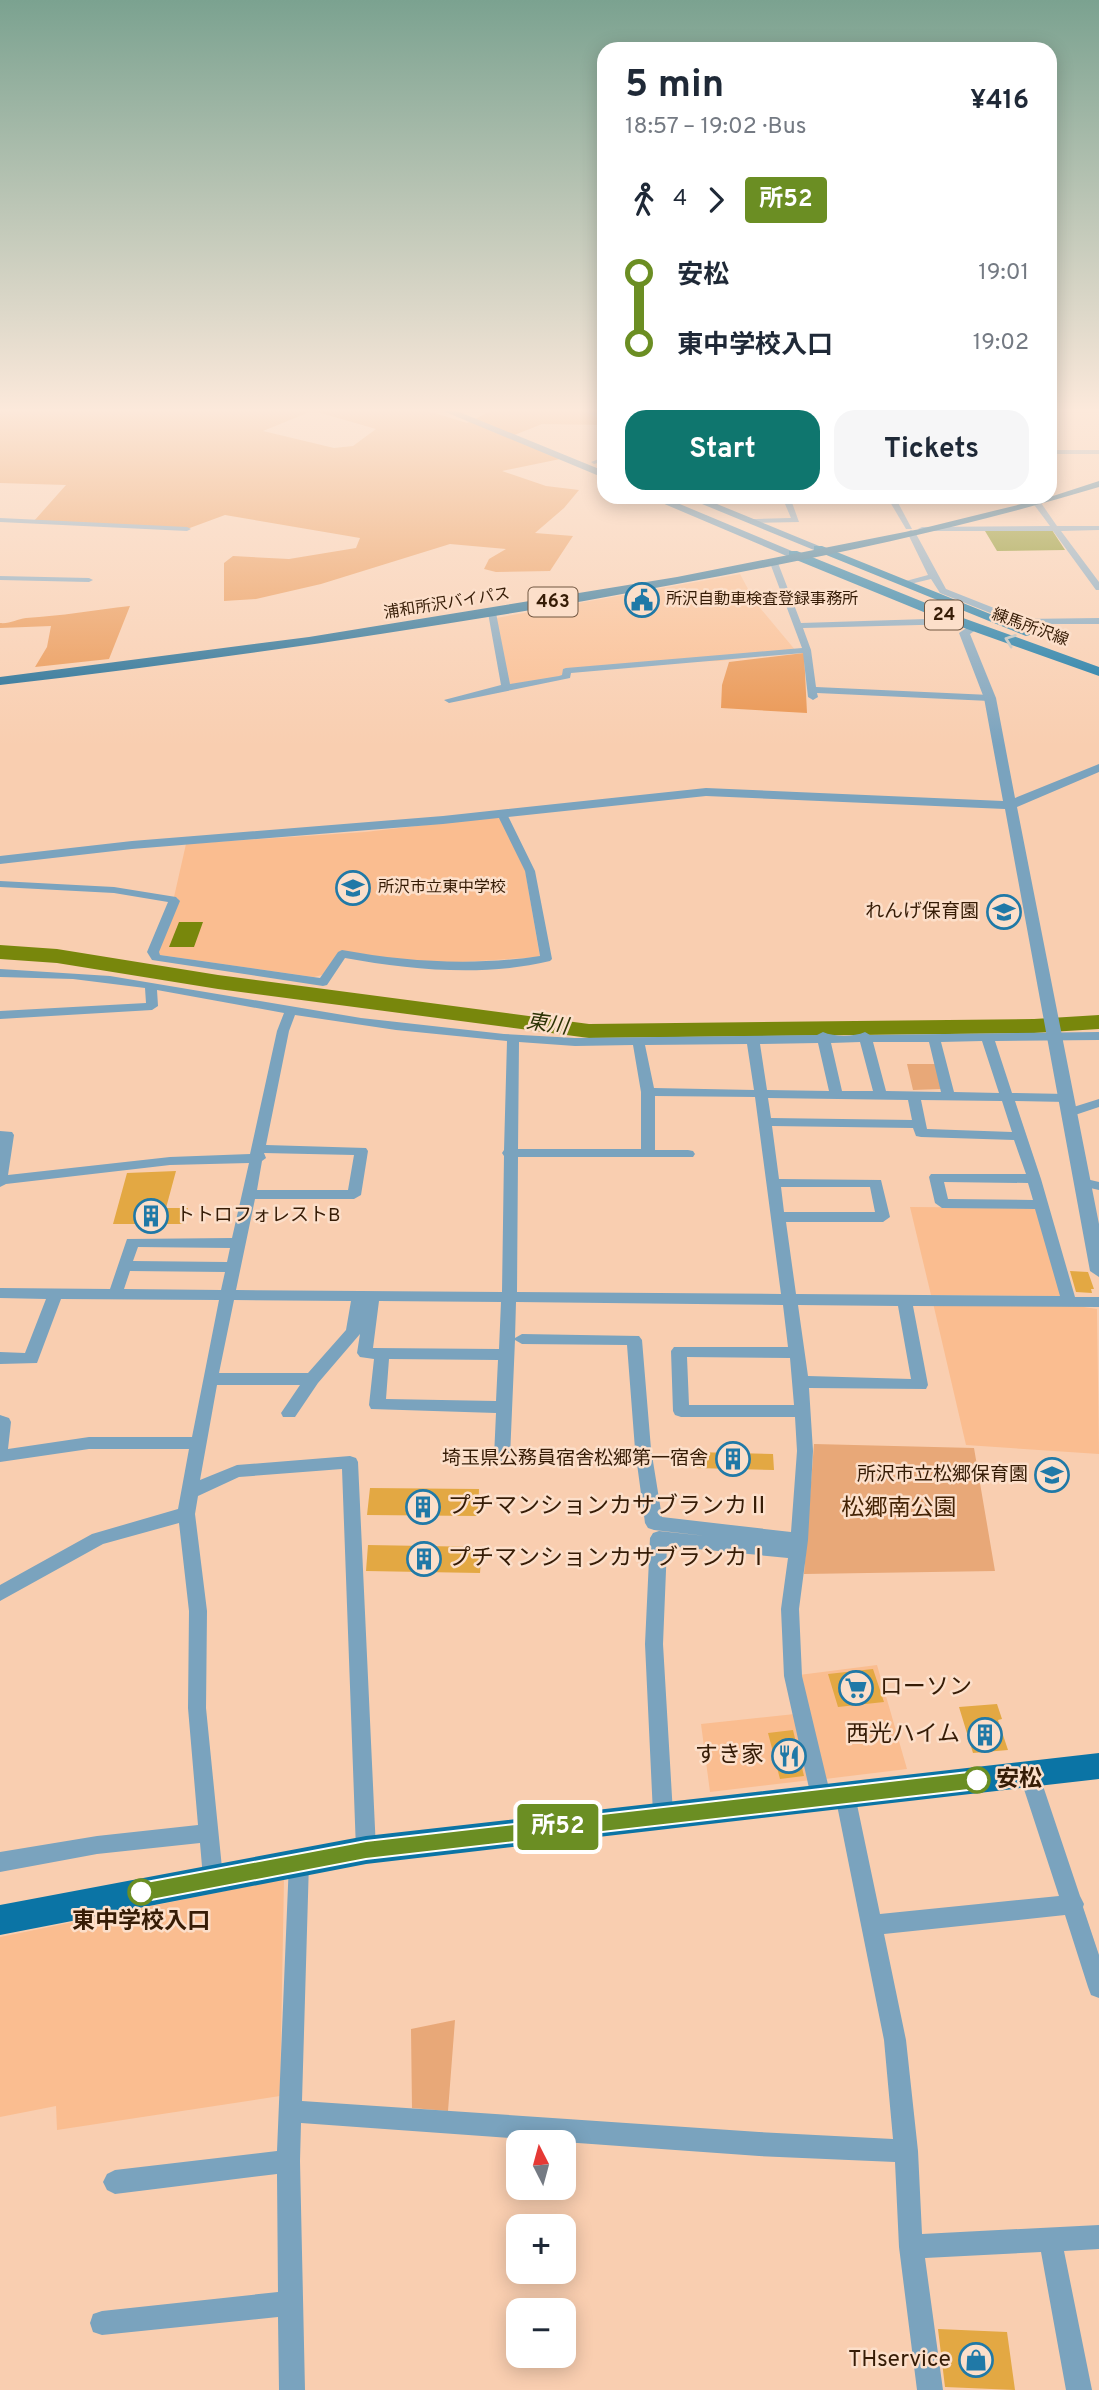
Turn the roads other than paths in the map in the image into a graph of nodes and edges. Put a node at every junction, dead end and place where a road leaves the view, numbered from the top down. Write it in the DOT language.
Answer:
graph roads {
  1 [pos="53,523"];
  2 [pos="717,523"];
  3 [pos="759,523"];
  4 [pos="909,523"];
  5 [pos="939,523"];
  6 [pos="1051,523"];
  7 [pos="1099,528"];
  8 [pos="187,529"];
  9 [pos="914,529"];
  10 [pos="1055,529"];
  11 [pos="823,550"];
  12 [pos="798,555"];
  13 [pos="774,563"];
  14 [pos="933,576"];
  15 [pos="0,578"];
  16 [pos="89,580"];
  17 [pos="909,583"];
  18 [pos="1099,588"];
  19 [pos="492,613"];
  20 [pos="958,621"];
  21 [pos="1099,621"];
  22 [pos="798,626"];
  23 [pos="975,627"];
  24 [pos="807,650"];
  25 [pos="1099,664"];
  26 [pos="1099,672"];
  27 [pos="0,675"];
  28 [pos="0,681"];
  29 [pos="506,687"];
  30 [pos="990,698"];
  31 [pos="449,699"];
  32 [pos="1099,768"];
  33 [pos="1010,805"];
  34 [pos="502,814"];
  35 [pos="0,860"];
  36 [pos="0,884"];
  37 [pos="0,973"];
  38 [pos="151,986"];
  39 [pos="292,1010"];
  40 [pos="0,1015"];
  41 [pos="1099,1035"];
  42 [pos="823,1036"];
  43 [pos="865,1036"];
  44 [pos="1054,1036"];
  45 [pos="934,1037"];
  46 [pos="987,1037"];
  47 [pos="513,1038"];
  48 [pos="753,1039"];
  49 [pos="638,1041"];
  50 [pos="648,1092"];
  51 [pos="762,1092"];
  52 [pos="836,1093"];
  53 [pos="880,1094"];
  54 [pos="914,1095"];
  55 [pos="948,1095"];
  56 [pos="1007,1097"];
  57 [pos="1099,1103"];
  58 [pos="1068,1105"];
  59 [pos="766,1122"];
  60 [pos="920,1124"];
  61 [pos="0,1135"];
  62 [pos="1020,1136"];
  63 [pos="509,1153"];
  64 [pos="259,1154"];
  65 [pos="648,1154"];
  66 [pos="688,1154"];
  67 [pos="1034,1179"];
  68 [pos="1,1182"];
  69 [pos="774,1183"];
  70 [pos="1091,1184"];
  71 [pos="251,1194"];
  72 [pos="1041,1205"];
  73 [pos="778,1217"];
  74 [pos="240,1242"];
  75 [pos="125,1266"];
  76 [pos="235,1267"];
  77 [pos="1099,1270"];
  78 [pos="0,1293"];
  79 [pos="56,1293"];
  80 [pos="116,1293"];
  81 [pos="230,1294"];
  82 [pos="366,1295"];
  83 [pos="509,1296"];
  84 [pos="790,1298"];
  85 [pos="904,1299"];
  86 [pos="1068,1300"];
  87 [pos="1099,1302"];
  88 [pos="522,1339"];
  89 [pos="797,1353"];
  90 [pos="382,1354"];
  91 [pos="507,1355"];
  92 [pos="0,1358"];
  93 [pos="210,1379"];
  94 [pos="312,1379"];
  95 [pos="801,1382"];
  96 [pos="504,1407"];
  97 [pos="803,1412"];
  98 [pos="289,1413"];
  99 [pos="0,1422"];
  100 [pos="198,1443"];
  101 [pos="0,1450"];
  102 [pos="0,1456"];
  103 [pos="502,1457"];
  104 [pos="191,1492"];
  105 [pos="186,1514"];
  106 [pos="798,1546"];
  107 [pos="0,1594"];
  108 [pos="1099,1766"];
  109 [pos="1029,1774"];
  110 [pos="833,1796"];
  111 [pos="663,1814"];
  112 [pos="207,1833"];
  113 [pos="366,1850"];
  114 [pos="299,1862"];
  115 [pos="0,1863"];
  116 [pos="213,1878"];
  117 [pos="1073,1905"];
  118 [pos="0,1920"];
  119 [pos="873,1925"];
  120 [pos="1099,1987"];
  121 [pos="289,2110"];
  122 [pos="906,2151"];
  123 [pos="288,2161"];
  124 [pos="116,2182"];
  125 [pos="1099,2236"];
  126 [pos="1049,2238"];
  127 [pos="911,2247"];
  128 [pos="290,2303"];
  129 [pos="102,2323"];
  130 [pos="292,2390"];
  131 [pos="930,2390"];
  132 [pos="1079,2390"];
  1 -- 8 [label="street"];
  2 -- 12 [label="main road"];
  3 -- 11 [label="main road"];
  4 -- 9 [label="street"];
  5 -- 9 [label="highway, 浦和所沢バイパス / 463"];
  6 -- 10 [label="street"];
  7 -- 10 [label="street"];
  9 -- 10 [label="street"];
  9 -- 11 [label="highway, 浦和所沢バイパス / 463"];
  9 -- 14 [label="street"];
  10 -- 18 [label="street"];
  11 -- 12 [label="highway, 浦和所沢バイパス / 463"];
  11 -- 17 [label="main road, 練馬所沢線 / 24"];
  12 -- 13 [label="highway, 浦和所沢バイパス / 463"];
  12 -- 20 [label="main road, 練馬所沢線 / 24"];
  12 -- 27 [label="highway, 浦和所沢バイパス / 463"];
  13 -- 19 [label="highway, 浦和所沢バイパス / 463"];
  13 -- 22 [label="street"];
  14 -- 17 [label="street"];
  14 -- 21 [label="street"];
  15 -- 16 [label="street"];
  17 -- 25 [label="main road, 練馬所沢線 / 24"];
  19 -- 28 [label="highway, 浦和所沢バイパス / 463"];
  19 -- 29 [label="street"];
  20 -- 22 [label="street"];
  20 -- 23 [label="main road, 練馬所沢線 / 24"];
  22 -- 24 [label="street"];
  26 -- 23 [label="main road, 練馬所沢線 / 24, one-way"];
  23 -- 30 [label="street"];
  24 -- 29 [label="street"];
  24 -- 30 [label="street"];
  29 -- 31 [label="street"];
  30 -- 33 [label="street"];
  32 -- 33 [label="street"];
  33 -- 34 [label="street"];
  33 -- 44 [label="street"];
  34 -- 35 [label="street"];
  34 -- 36 [label="street"];
  37 -- 38 [label="street"];
  38 -- 39 [label="street"];
  38 -- 40 [label="street"];
  39 -- 47 [label="street"];
  39 -- 64 [label="street"];
  41 -- 44 [label="street"];
  42 -- 43 [label="street"];
  42 -- 48 [label="street"];
  42 -- 52 [label="street"];
  43 -- 45 [label="street"];
  43 -- 53 [label="street"];
  44 -- 46 [label="street"];
  44 -- 58 [label="street"];
  45 -- 46 [label="street"];
  45 -- 55 [label="street"];
  46 -- 56 [label="street"];
  47 -- 49 [label="street"];
  47 -- 63 [label="street"];
  48 -- 49 [label="street"];
  48 -- 51 [label="street"];
  49 -- 50 [label="street"];
  50 -- 51 [label="street"];
  50 -- 65 [label="street"];
  51 -- 52 [label="street"];
  51 -- 59 [label="street"];
  52 -- 53 [label="street"];
  53 -- 54 [label="street"];
  54 -- 55 [label="street"];
  54 -- 60 [label="street"];
  55 -- 56 [label="street"];
  56 -- 58 [label="street"];
  56 -- 62 [label="street"];
  57 -- 58 [label="street"];
  58 -- 70 [label="street"];
  59 -- 60 [label="street"];
  59 -- 69 [label="street"];
  60 -- 62 [label="street"];
  61 -- 68 [label="street"];
  62 -- 67 [label="street"];
  63 -- 65 [label="street"];
  63 -- 83 [label="street"];
  64 -- 68 [label="street"];
  64 -- 71 [label="street"];
  64 -- 71 [label="street"];
  65 -- 66 [label="street"];
  67 -- 72 [label="street"];
  67 -- 72 [label="street"];
  69 -- 73 [label="street"];
  69 -- 73 [label="street"];
  70 -- 77 [label="street"];
  71 -- 74 [label="street"];
  72 -- 86 [label="street"];
  73 -- 84 [label="street"];
  74 -- 75 [label="street"];
  74 -- 76 [label="street"];
  75 -- 76 [label="street"];
  75 -- 80 [label="street"];
  76 -- 81 [label="street"];
  78 -- 79 [label="street"];
  79 -- 80 [label="street"];
  79 -- 92 [label="street"];
  80 -- 81 [label="street"];
  81 -- 82 [label="street"];
  81 -- 93 [label="street"];
  82 -- 83 [label="street"];
  82 -- 90 [label="street"];
  82 -- 94 [label="street"];
  83 -- 84 [label="street"];
  83 -- 91 [label="street"];
  84 -- 85 [label="street"];
  84 -- 89 [label="street"];
  85 -- 86 [label="street"];
  85 -- 95 [label="street"];
  86 -- 87 [label="street"];
  88 -- 106 [label="street"];
  89 -- 95 [label="street"];
  89 -- 97 [label="street"];
  90 -- 91 [label="street"];
  90 -- 96 [label="street"];
  91 -- 96 [label="street"];
  93 -- 94 [label="street"];
  93 -- 100 [label="street"];
  94 -- 98 [label="street"];
  95 -- 97 [label="street"];
  96 -- 103 [label="street"];
  97 -- 106 [label="street"];
  99 -- 101 [label="street"];
  100 -- 102 [label="street"];
  100 -- 104 [label="street"];
  104 -- 105 [label="street"];
  104 -- 113 [label="street"];
  105 -- 107 [label="street"];
  105 -- 112 [label="street"];
  106 -- 110 [label="street"];
  106 -- 111 [label="street"];
  108 -- 109 [label="main road"];
  109 -- 110 [label="main road"];
  109 -- 117 [label="street"];
  110 -- 111 [label="main road"];
  110 -- 119 [label="street"];
  111 -- 113 [label="main road"];
  112 -- 115 [label="street"];
  112 -- 116 [label="street"];
  113 -- 114 [label="main road"];
  114 -- 116 [label="main road"];
  114 -- 121 [label="street"];
  116 -- 118 [label="main road"];
  117 -- 119 [label="street"];
  117 -- 120 [label="street"];
  119 -- 122 [label="street"];
  121 -- 122 [label="street"];
  121 -- 123 [label="street"];
  122 -- 127 [label="street"];
  123 -- 124 [label="street"];
  123 -- 128 [label="street"];
  125 -- 126 [label="street"];
  126 -- 127 [label="street"];
  126 -- 132 [label="street"];
  127 -- 131 [label="street"];
  128 -- 129 [label="street"];
  128 -- 130 [label="street"];
}
